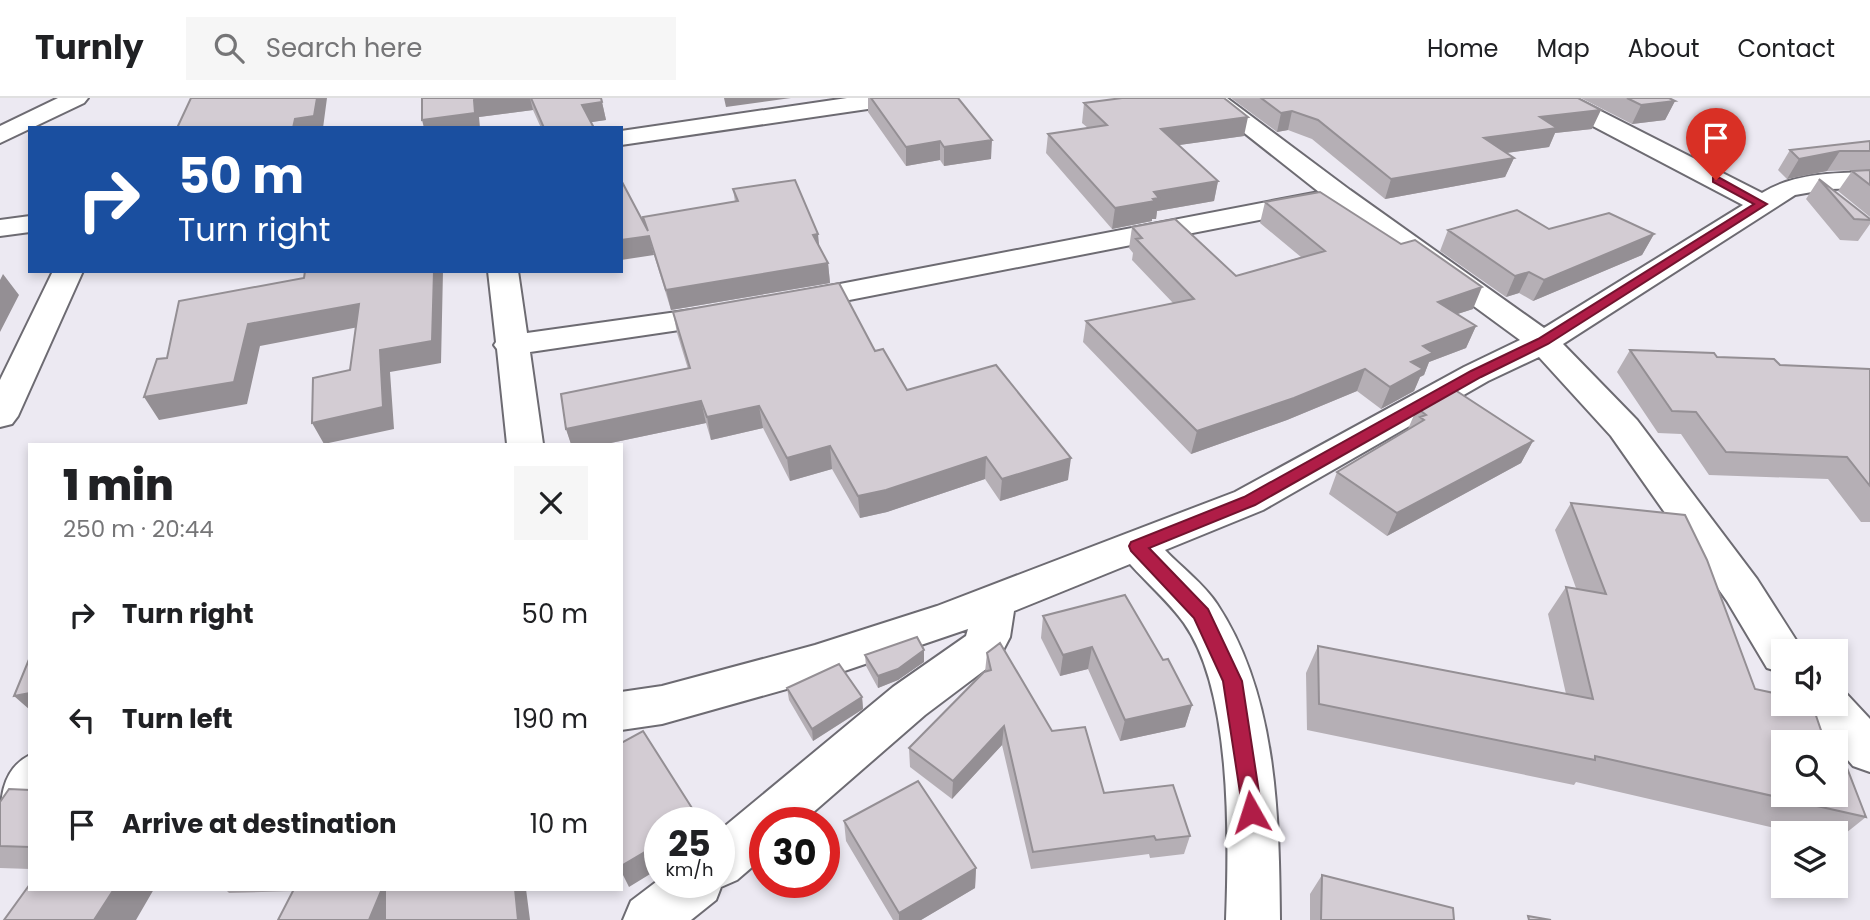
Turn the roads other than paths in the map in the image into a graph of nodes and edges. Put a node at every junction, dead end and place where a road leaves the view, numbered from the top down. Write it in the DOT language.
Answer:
graph roads {
  1 [pos="76,98"];
  2 [pos="895,98"];
  3 [pos="1212,98"];
  4 [pos="1558,98"];
  5 [pos="828,103"];
  6 [pos="0,136"];
  7 [pos="623,138"];
  8 [pos="1870,180"];
  9 [pos="1808,184"];
  10 [pos="1340,196"];
  11 [pos="1762,204"];
  12 [pos="1839,209"];
  13 [pos="28,224"];
  14 [pos="0,228"];
  15 [pos="67,273"];
  16 [pos="503,273"];
  17 [pos="1543,342"];
  18 [pos="510,345"];
  19 [pos="0,416"];
  20 [pos="525,443"];
  21 [pos="1137,546"];
  22 [pos="994,602"];
  23 [pos="1773,639"];
  24 [pos="623,711"];
  25 [pos="1838,716"];
  26 [pos="1870,751"];
  27 [pos="0,773"];
  28 [pos="28,774"];
  29 [pos="28,777"];
  30 [pos="784,807"];
  31 [pos="0,816"];
  32 [pos="749,837"];
  33 [pos="735,849"];
  34 [pos="677,898"];
  35 [pos="650,920"];
  36 [pos="1253,920"];
  1 -- 6 [label="street"];
  2 -- 5 [label="street"];
  3 -- 10 [label="street"];
  4 -- 11 [label="street"];
  5 -- 7 [label="street"];
  8 -- 9 [label="street"];
  9 -- 11 [label="street"];
  9 -- 12 [label="street"];
  10 -- 17 [label="street"];
  10 -- 18 [label="street"];
  11 -- 17 [label="street"];
  13 -- 14 [label="street"];
  15 -- 19 [label="street"];
  16 -- 18 [label="street"];
  17 -- 21 [label="street"];
  17 -- 23 [label="street"];
  18 -- 20 [label="street"];
  21 -- 22 [label="street"];
  21 -- 36 [label="street"];
  22 -- 24 [label="street"];
  22 -- 30 [label="street"];
  25 -- 26 [label="street"];
  27 -- 28 [label="street"];
  29 -- 31 [label="street"];
  32 -- 33 [label="street"];
  34 -- 35 [label="street"];
}
